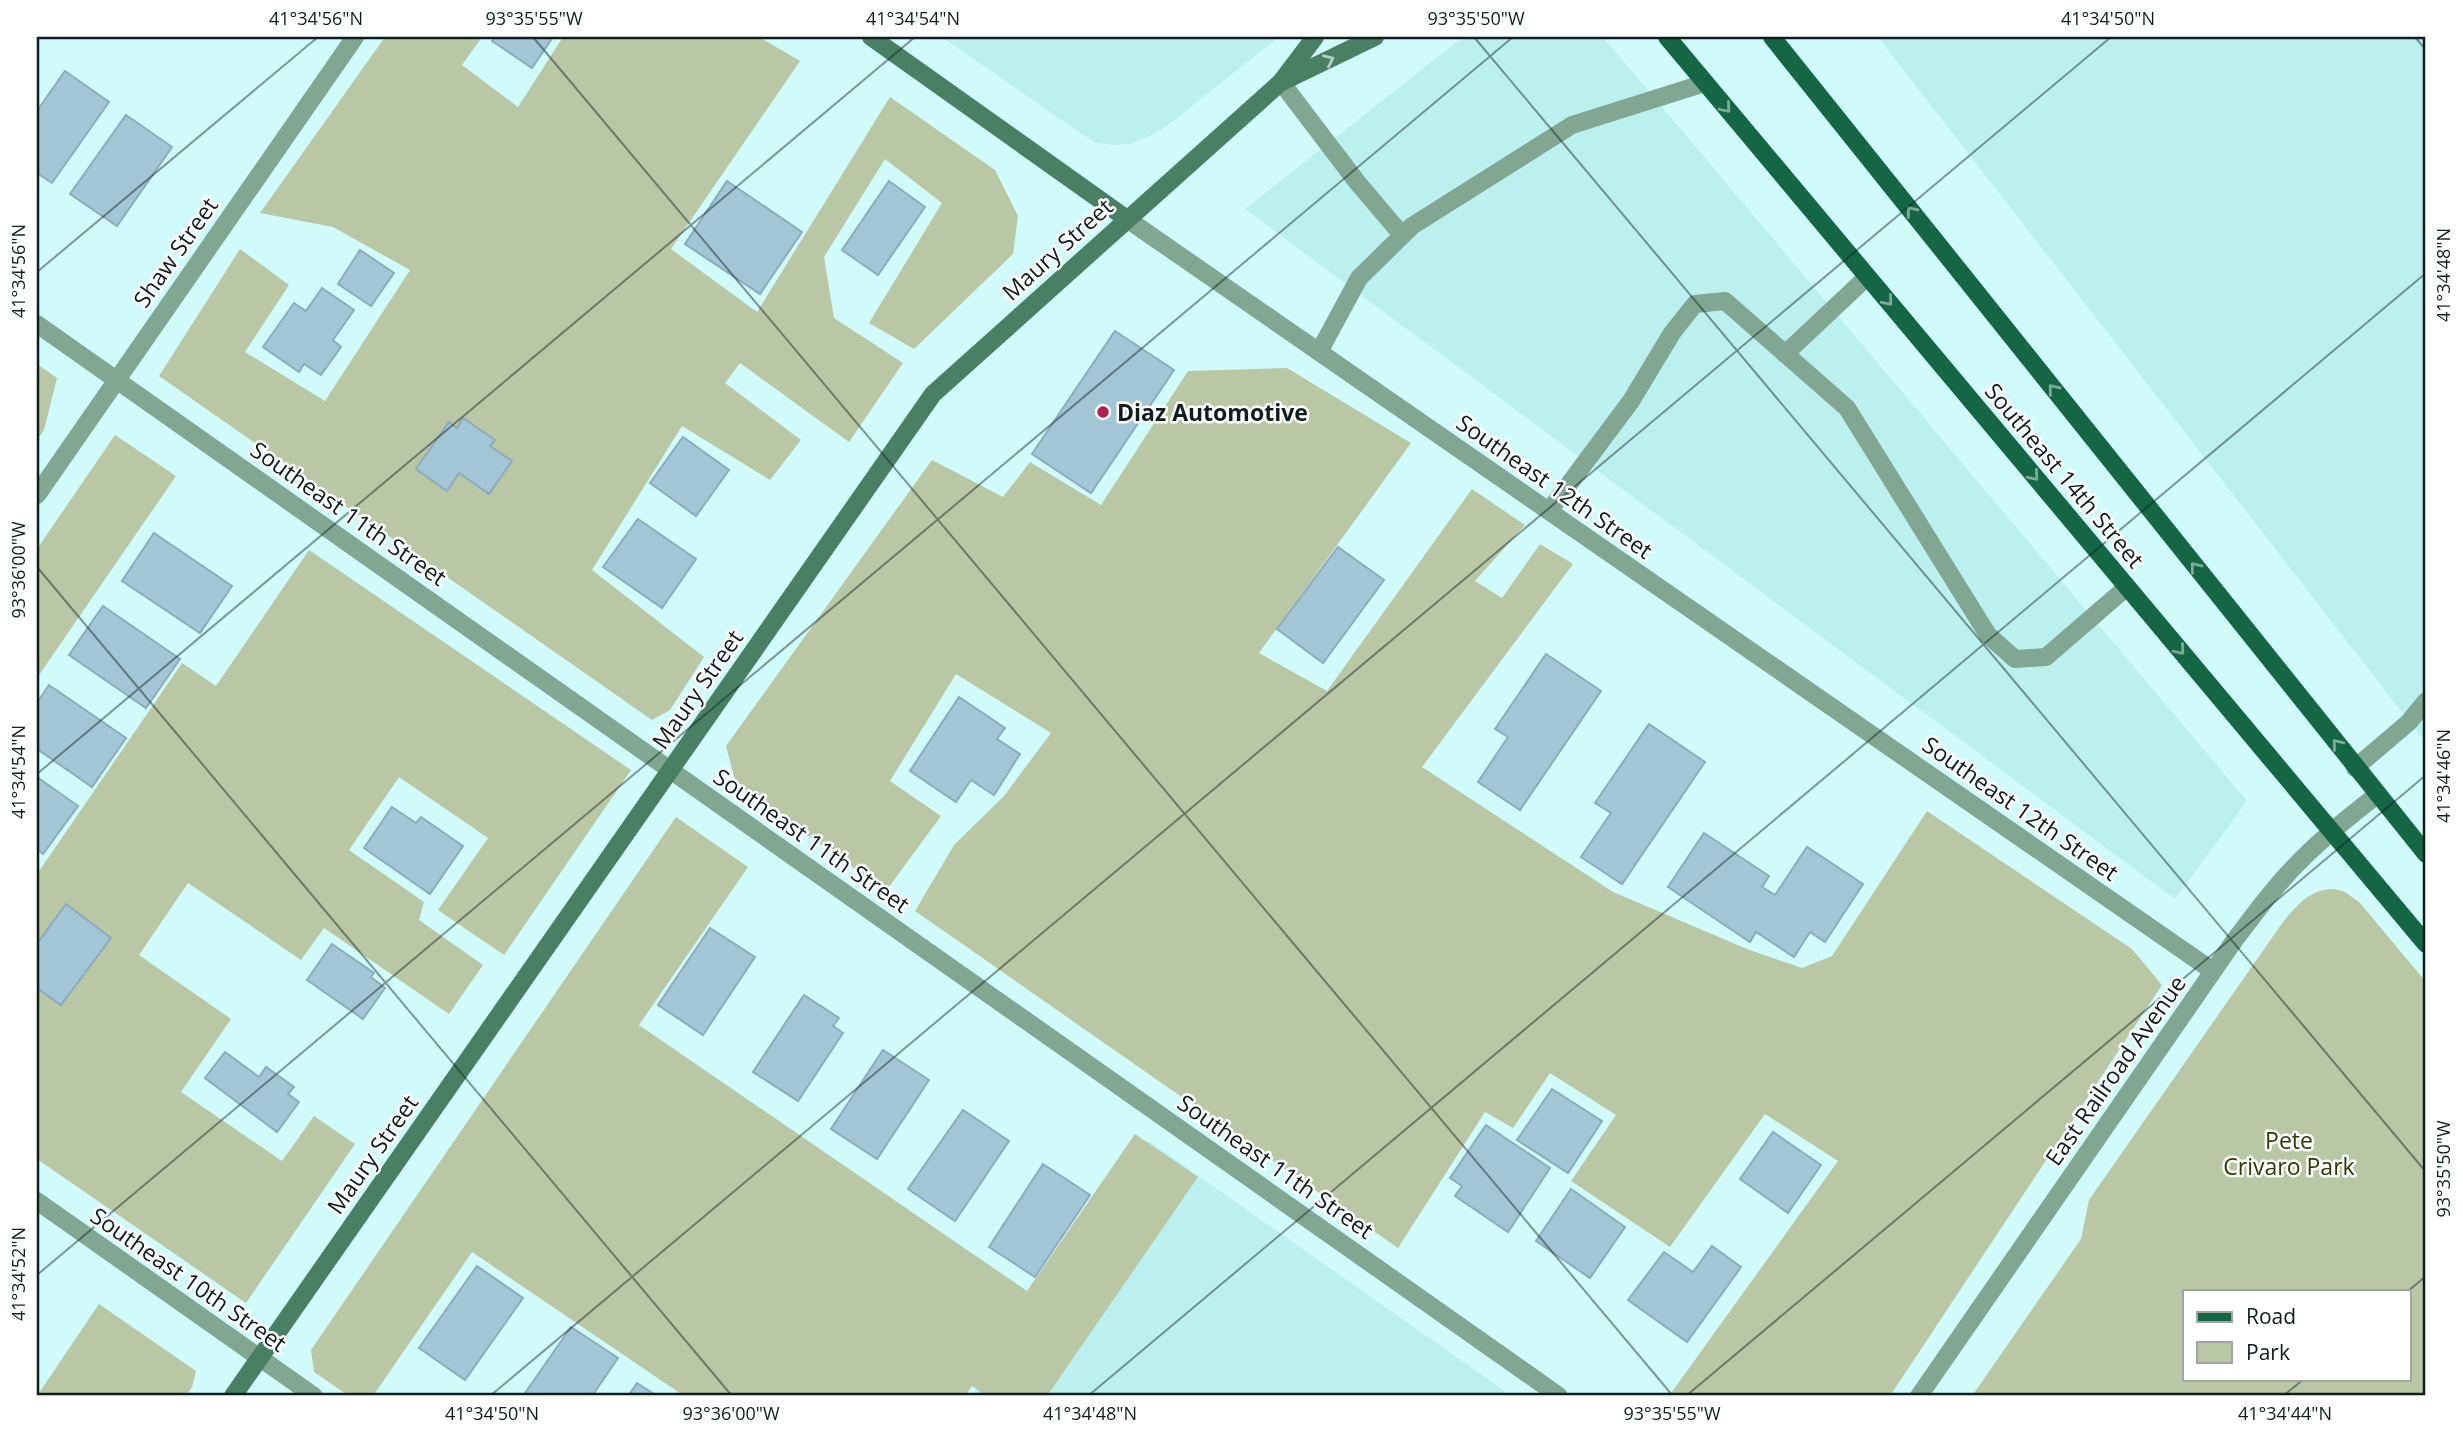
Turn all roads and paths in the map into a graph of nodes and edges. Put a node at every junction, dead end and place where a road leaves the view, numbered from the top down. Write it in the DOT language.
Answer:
graph roads {
  1 [pos="355,37"];
  2 [pos="871,37"];
  3 [pos="1315,37"];
  4 [pos="1375,37"];
  5 [pos="1667,37"];
  6 [pos="1774,37"];
  7 [pos="1281,82"];
  8 [pos="1705,83"];
  9 [pos="1127,219"];
  10 [pos="1402,235"];
  11 [pos="1867,277"];
  12 [pos="37,324"];
  13 [pos="1319,352"];
  14 [pos="1785,354"];
  15 [pos="117,380"];
  16 [pos="37,495"];
  17 [pos="1549,511"];
  18 [pos="2127,587"];
  19 [pos="2426,701"];
  20 [pos="2356,768"];
  21 [pos="670,770"];
  22 [pos="2377,795"];
  23 [pos="2333,830"];
  24 [pos="2426,854"];
  25 [pos="2426,944"];
  26 [pos="2213,971"];
  27 [pos="37,1201"];
  28 [pos="260,1358"];
  29 [pos="233,1396"];
  30 [pos="314,1396"];
  31 [pos="1559,1396"];
  32 [pos="1919,1396"];
  1 -- 15 [label="street, Shaw Street"];
  2 -- 9 [label="main road, Southeast 12th Street"];
  3 -- 7 [label="main road, Maury Street"];
  7 -- 4 [label="main road, Maury Street, one-way"];
  5 -- 8 [label="main road, Southeast 14th Street"];
  20 -- 6 [label="main road, Southeast 14th Street, one-way"];
  7 -- 9 [label="main road, Maury Street"];
  7 -- 10 [label="street"];
  8 -- 10 [label="street"];
  8 -- 11 [label="main road, Southeast 14th Street, one-way"];
  9 -- 13 [label="street, Southeast 12th Street"];
  9 -- 21 [label="main road, Maury Street"];
  10 -- 13 [label="street"];
  11 -- 14 [label="street"];
  11 -- 18 [label="main road, Southeast 14th Street, one-way"];
  12 -- 15 [label="street, Southeast 11th Street"];
  13 -- 17 [label="street, Southeast 12th Street"];
  14 -- 17 [label="street"];
  14 -- 18 [label="street"];
  15 -- 16 [label="street, Shaw Street"];
  15 -- 21 [label="street, Southeast 11th Street"];
  17 -- 26 [label="street, Southeast 12th Street"];
  18 -- 23 [label="main road, Southeast 14th Street, one-way"];
  19 -- 20 [label="street"];
  20 -- 22 [label="main road, Southeast 14th Street"];
  21 -- 28 [label="main road, Maury Street"];
  21 -- 31 [label="street, Southeast 11th Street"];
  22 -- 23 [label="street, East Railroad Avenue"];
  22 -- 24 [label="main road, Southeast 14th Street"];
  23 -- 25 [label="main road, Southeast 14th Street"];
  23 -- 26 [label="street, East Railroad Avenue"];
  26 -- 32 [label="street, East Railroad Avenue"];
  27 -- 28 [label="street, Southeast 10th Street"];
  28 -- 29 [label="main road, Maury Street"];
  28 -- 30 [label="street, Southeast 10th Street"];
}
